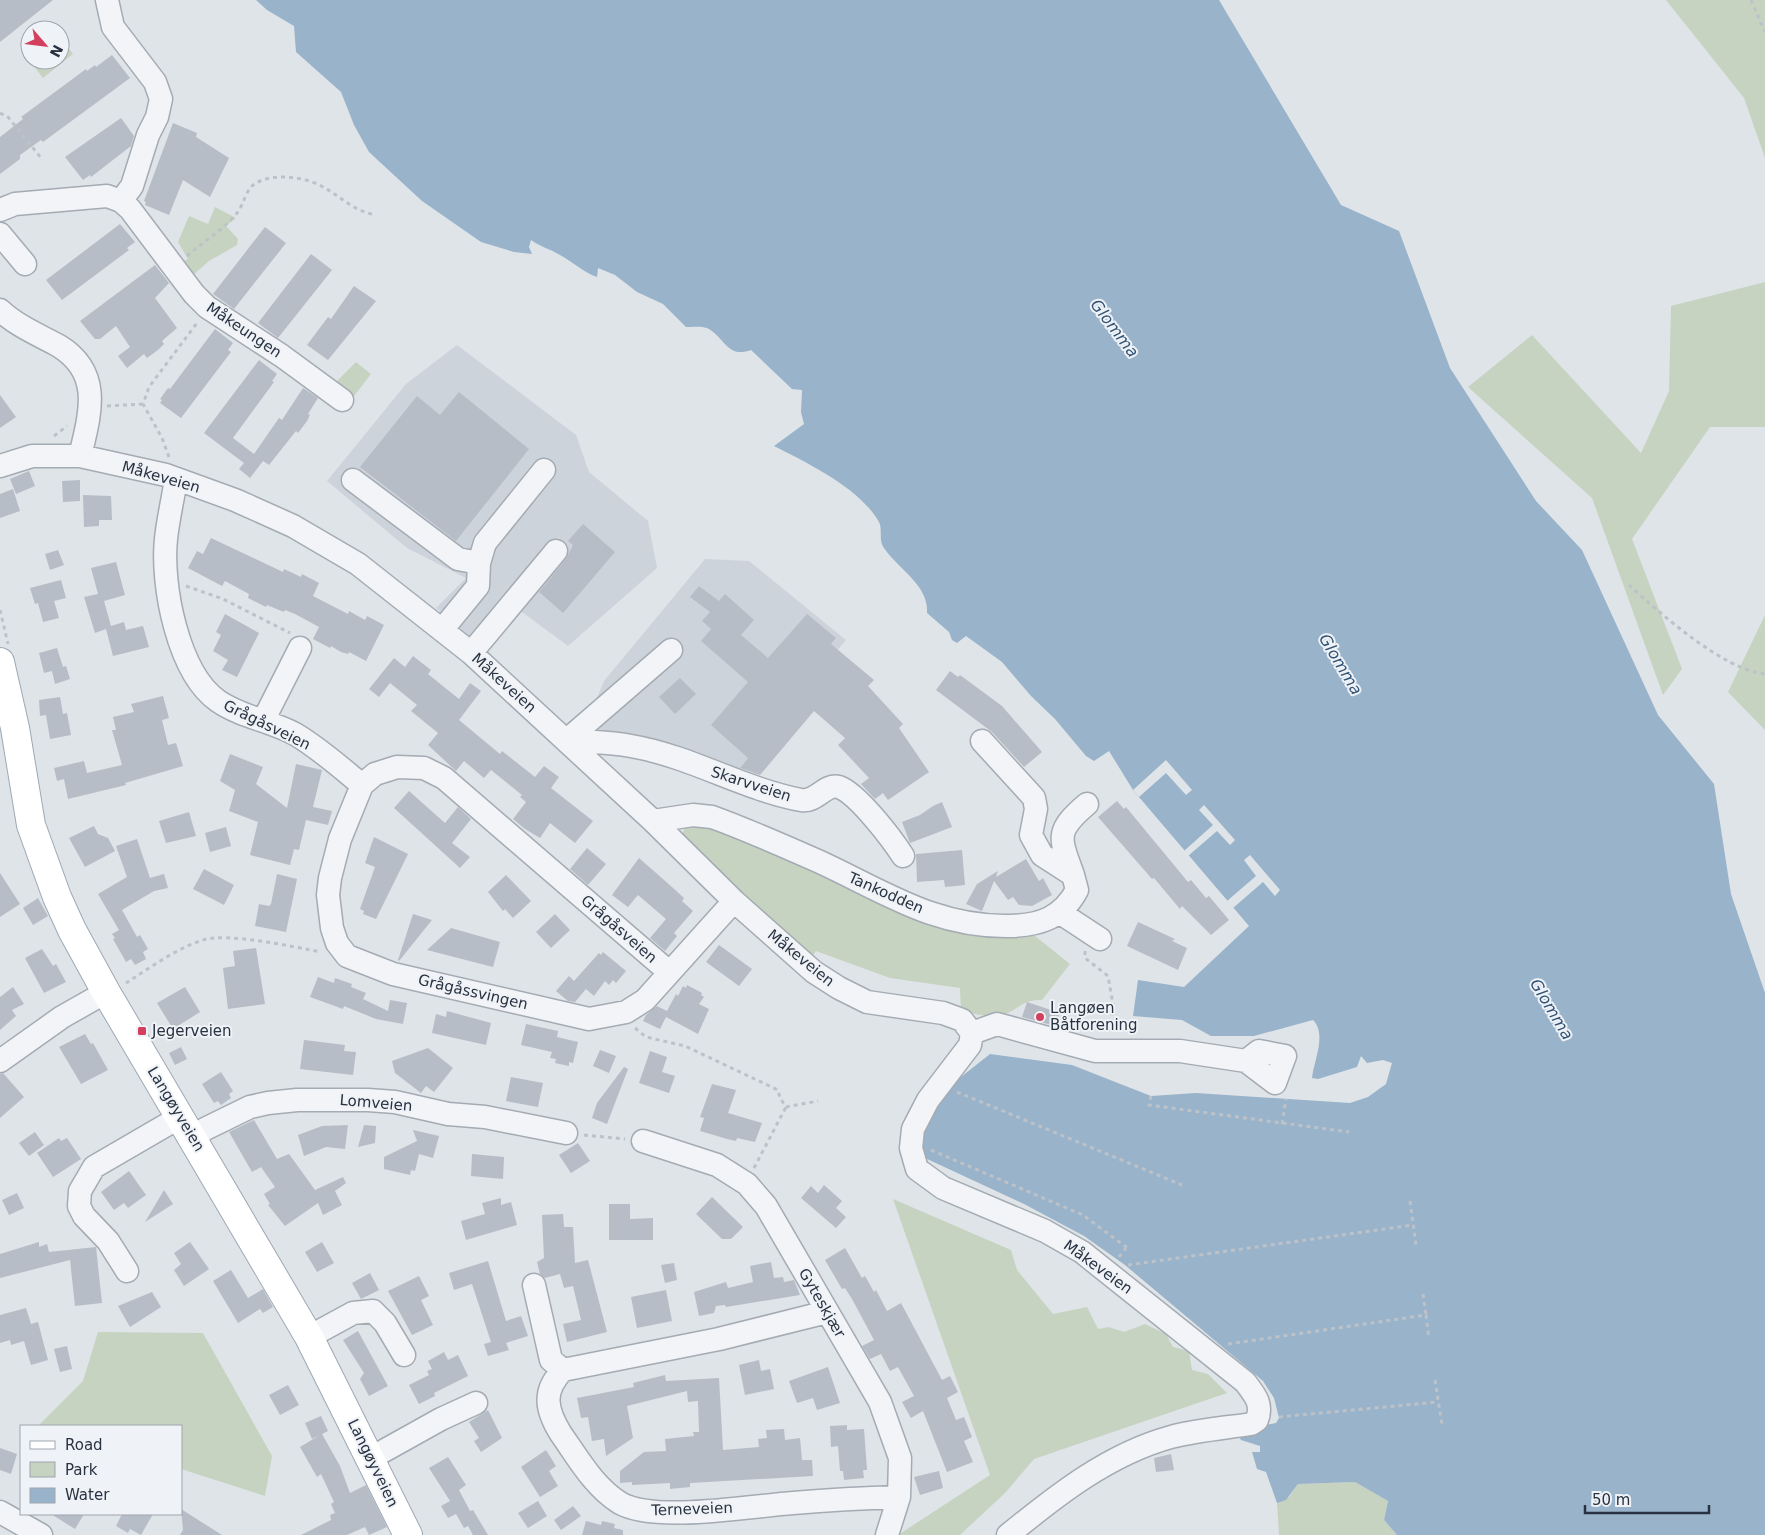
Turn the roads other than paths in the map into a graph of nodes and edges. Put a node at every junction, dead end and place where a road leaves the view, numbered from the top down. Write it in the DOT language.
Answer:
graph roads {
  1 [pos="107,0"];
  2 [pos="121,201"];
  3 [pos="0,210"];
  4 [pos="0,234"];
  5 [pos="25,264"];
  6 [pos="0,310"];
  7 [pos="342,400"];
  8 [pos="80,456"];
  9 [pos="0,466"];
  10 [pos="544,470"];
  11 [pos="171,477"];
  12 [pos="353,480"];
  13 [pos="556,551"];
  14 [pos="479,563"];
  15 [pos="442,630"];
  16 [pos="300,648"];
  17 [pos="671,650"];
  18 [pos="471,653"];
  19 [pos="5,657"];
  20 [pos="264,721"];
  21 [pos="8,729"];
  22 [pos="566,740"];
  23 [pos="982,741"];
  24 [pos="362,785"];
  25 [pos="1087,804"];
  26 [pos="653,821"];
  27 [pos="903,856"];
  28 [pos="1072,875"];
  29 [pos="734,901"];
  30 [pos="1059,912"];
  31 [pos="1093,934"];
  32 [pos="669,972"];
  33 [pos="112,990"];
  34 [pos="972,1033"];
  35 [pos="0,1061"];
  36 [pos="1246,1061"];
  37 [pos="187,1128"];
  38 [pos="566,1133"];
  39 [pos="643,1141"];
  40 [pos="127,1272"];
  41 [pos="534,1285"];
  42 [pos="827,1312"];
  43 [pos="309,1337"];
  44 [pos="404,1355"];
  45 [pos="562,1370"];
  46 [pos="476,1403"];
  47 [pos="371,1458"];
  48 [pos="899,1496"];
  49 [pos="0,1512"];
  50 [pos="41,1535"];
  51 [pos="408,1535"];
  52 [pos="887,1535"];
  53 [pos="1008,1535"];
  1 -- 2 [label="street"];
  2 -- 3 [label="street"];
  2 -- 7 [label="street, Måkeungen"];
  4 -- 5 [label="street"];
  6 -- 8 [label="street"];
  8 -- 9 [label="street, Måkeveien"];
  8 -- 11 [label="street, Måkeveien"];
  10 -- 14 [label="street"];
  11 -- 15 [label="street, Måkeveien"];
  11 -- 20 [label="street, Grågåsveien"];
  12 -- 14 [label="street"];
  13 -- 18 [label="street"];
  14 -- 15 [label="street"];
  15 -- 18 [label="street, Måkeveien"];
  16 -- 20 [label="street"];
  17 -- 22 [label="street"];
  18 -- 22 [label="street, Måkeveien"];
  19 -- 21 [label="main road, Langøyveien"];
  20 -- 24 [label="street, Grågåsveien"];
  21 -- 33 [label="main road, Langøyveien"];
  22 -- 26 [label="street, Måkeveien"];
  22 -- 27 [label="street, Skarvveien"];
  23 -- 28 [label="street"];
  24 -- 32 [label="street, Grågåsveien"];
  24 -- 32 [label="street, Grågåssvingen"];
  25 -- 28 [label="street"];
  26 -- 29 [label="street, Måkeveien"];
  26 -- 30 [label="street, Tankodden"];
  28 -- 30 [label="street, Tankodden"];
  29 -- 32 [label="street, Grågåssvingen"];
  29 -- 34 [label="street, Måkeveien"];
  30 -- 31 [label="street"];
  33 -- 35 [label="street"];
  33 -- 37 [label="main road, Langøyveien"];
  34 -- 36 [label="street"];
  34 -- 53 [label="street, Måkeveien"];
  37 -- 38 [label="street, Lomveien"];
  37 -- 40 [label="street, Lomveien"];
  37 -- 43 [label="main road, Langøyveien"];
  39 -- 42 [label="street, Gyteskjær"];
  41 -- 45 [label="street"];
  42 -- 45 [label="street"];
  42 -- 48 [label="street, Gyteskjær"];
  43 -- 44 [label="street"];
  43 -- 47 [label="main road, Langøyveien"];
  45 -- 48 [label="street, Terneveien"];
  46 -- 47 [label="street"];
  47 -- 51 [label="main road, Langøyveien"];
  48 -- 52 [label="street, Gyteskjær"];
  49 -- 50 [label="street"];
}
